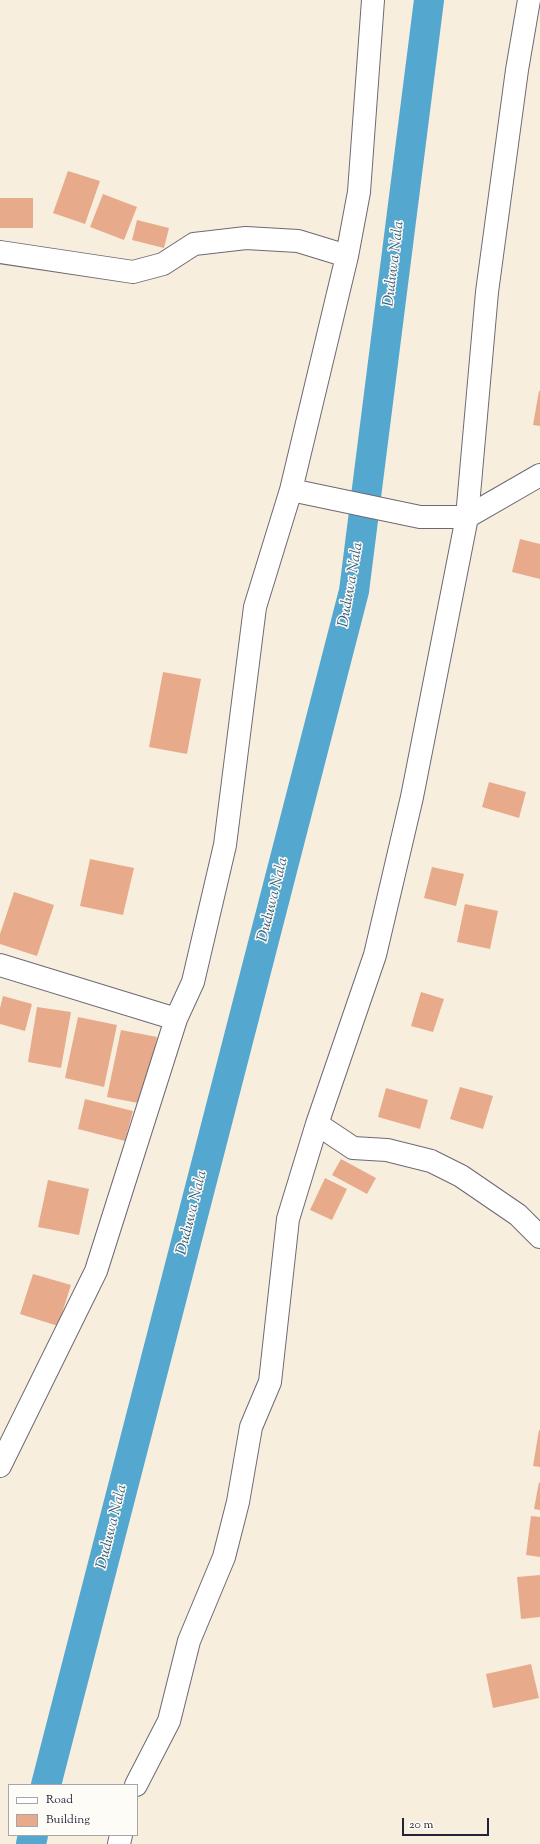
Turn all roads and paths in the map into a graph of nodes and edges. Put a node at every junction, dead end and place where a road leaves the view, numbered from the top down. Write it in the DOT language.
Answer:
graph roads {
  1 [pos="373,0"];
  2 [pos="529,0"];
  3 [pos="0,252"];
  4 [pos="347,256"];
  5 [pos="540,474"];
  6 [pos="291,490"];
  7 [pos="467,517"];
  8 [pos="0,965"];
  9 [pos="176,1019"];
  10 [pos="317,1124"];
  11 [pos="540,1237"];
  12 [pos="0,1466"];
  13 [pos="137,1784"];
  1 -- 4 [label="street"];
  2 -- 7 [label="street"];
  3 -- 4 [label="street"];
  4 -- 6 [label="street"];
  5 -- 7 [label="street"];
  6 -- 7 [label="street"];
  6 -- 9 [label="street"];
  7 -- 10 [label="street"];
  8 -- 9 [label="street"];
  9 -- 12 [label="street"];
  10 -- 11 [label="street"];
  10 -- 13 [label="street"];
}
